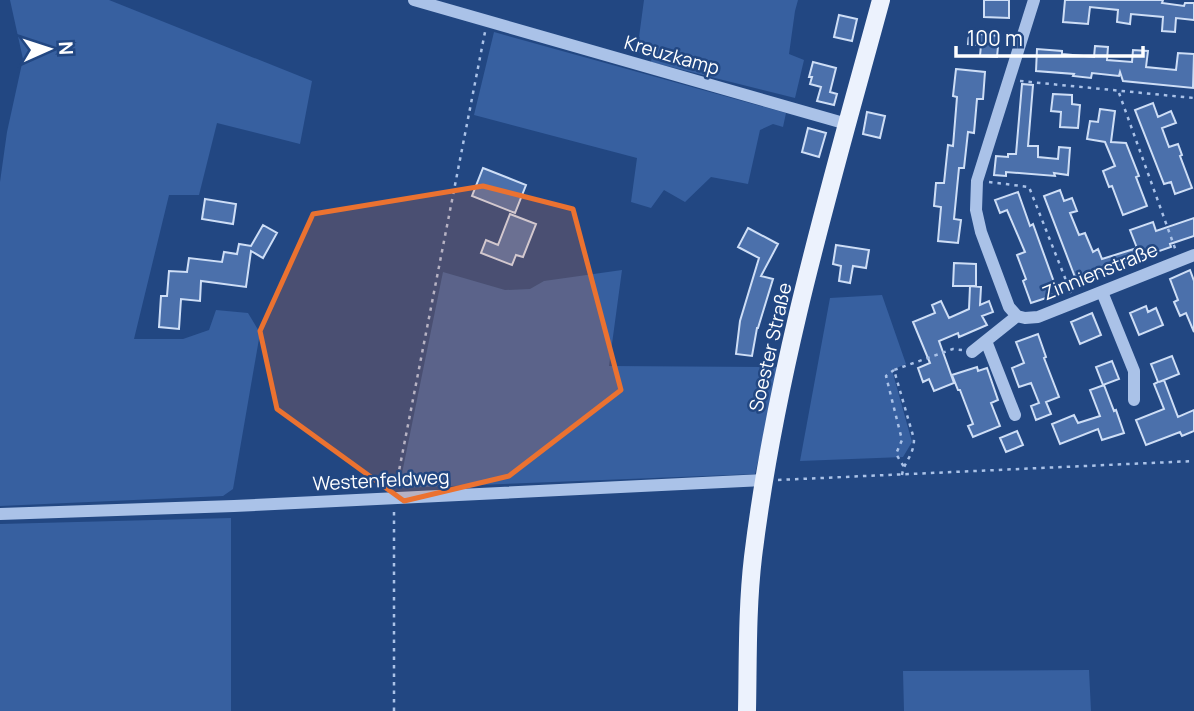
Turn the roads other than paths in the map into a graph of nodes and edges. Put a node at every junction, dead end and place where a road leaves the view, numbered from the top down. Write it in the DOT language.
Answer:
graph roads {
  1 [pos="414,0"];
  2 [pos="881,0"];
  3 [pos="1034,0"];
  4 [pos="847,124"];
  5 [pos="1194,255"];
  6 [pos="1102,292"];
  7 [pos="1017,316"];
  8 [pos="986,341"];
  9 [pos="972,352"];
  10 [pos="1134,400"];
  11 [pos="1015,415"];
  12 [pos="764,480"];
  13 [pos="0,514"];
  14 [pos="747,711"];
  1 -- 4 [label="street, Kreuzkamp"];
  2 -- 4 [label="main road, Soester Straße"];
  3 -- 7 [label="street"];
  4 -- 12 [label="main road, Soester Straße"];
  5 -- 6 [label="street, Zinnienstraße"];
  6 -- 7 [label="street, Zinnienstraße"];
  6 -- 10 [label="street"];
  7 -- 8 [label="street"];
  8 -- 9 [label="street"];
  8 -- 11 [label="street"];
  12 -- 13 [label="street, Westenfeldweg"];
  12 -- 14 [label="main road, Soester Straße"];
}
